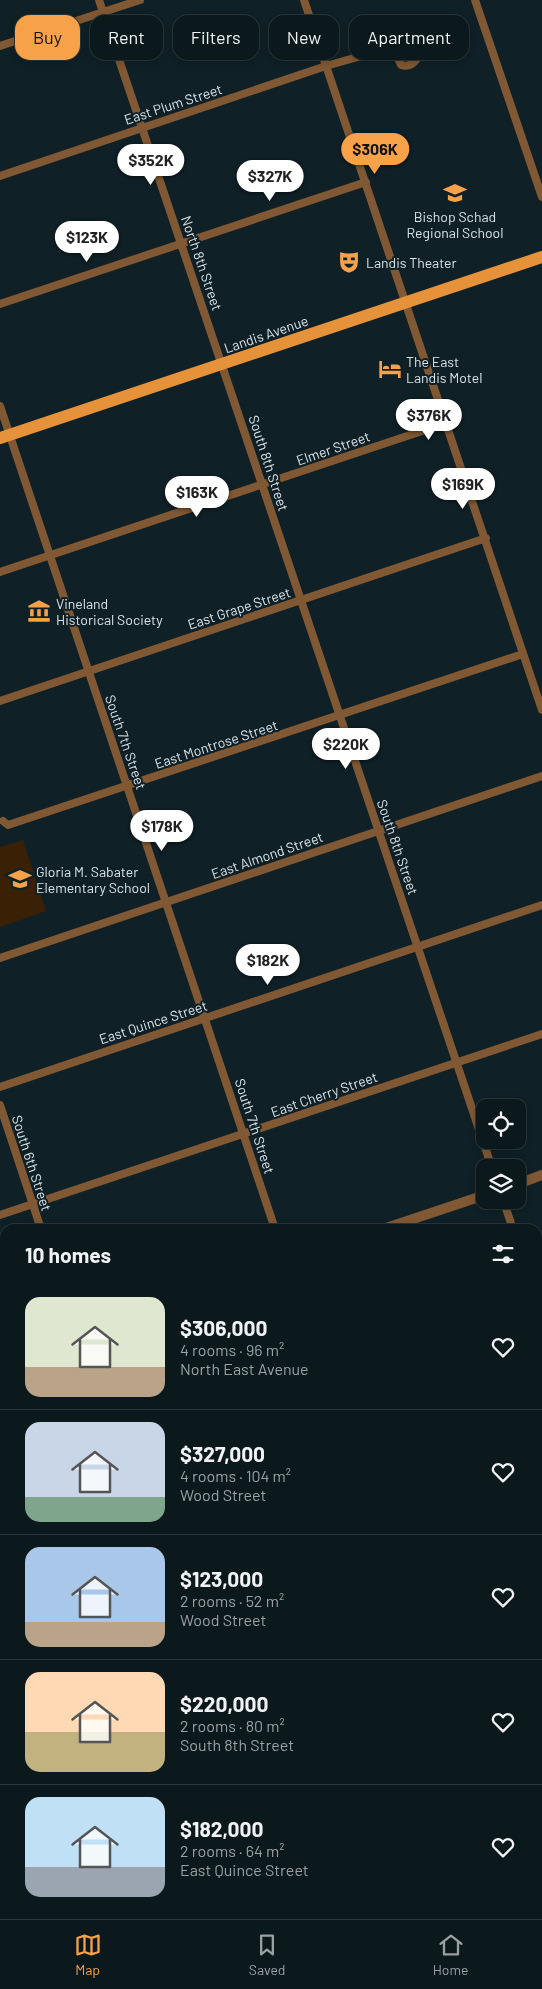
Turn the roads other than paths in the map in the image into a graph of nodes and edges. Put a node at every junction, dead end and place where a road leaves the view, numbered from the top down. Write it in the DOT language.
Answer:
graph roads {
  1 [pos="99,0"];
  2 [pos="140,0"];
  3 [pos="304,0"];
  4 [pos="475,0"];
  5 [pos="104,12"];
  6 [pos="0,46"];
  7 [pos="349,60"];
  8 [pos="326,66"];
  9 [pos="143,127"];
  10 [pos="0,176"];
  11 [pos="366,182"];
  12 [pos="542,197"];
  13 [pos="182,243"];
  14 [pos="542,257"];
  15 [pos="407,302"];
  16 [pos="0,304"];
  17 [pos="223,364"];
  18 [pos="0,406"];
  19 [pos="446,423"];
  20 [pos="5,436"];
  21 [pos="262,484"];
  22 [pos="486,538"];
  23 [pos="50,556"];
  24 [pos="0,572"];
  25 [pos="302,600"];
  26 [pos="524,654"];
  27 [pos="88,671"];
  28 [pos="0,700"];
  29 [pos="542,710"];
  30 [pos="340,716"];
  31 [pos="542,776"];
  32 [pos="128,786"];
  33 [pos="3,820"];
  34 [pos="379,831"];
  35 [pos="166,902"];
  36 [pos="542,905"];
  37 [pos="418,947"];
  38 [pos="0,958"];
  39 [pos="206,1018"];
  40 [pos="542,1034"];
  41 [pos="457,1062"];
  42 [pos="0,1087"];
  43 [pos="0,1105"];
  44 [pos="244,1134"];
  45 [pos="489,1159"];
  46 [pos="542,1175"];
  47 [pos="526,1181"];
  48 [pos="476,1197"];
  49 [pos="33,1204"];
  50 [pos="506,1209"];
  51 [pos="0,1215"];
  52 [pos="39,1224"];
  53 [pos="273,1224"];
  54 [pos="398,1224"];
  55 [pos="511,1224"];
  1 -- 5 [label="street, North 8th Street"];
  2 -- 5 [label="street"];
  3 -- 8 [label="street"];
  4 -- 12 [label="street"];
  5 -- 6 [label="street"];
  5 -- 9 [label="street, North 8th Street"];
  7 -- 8 [label="street, East Plum Street"];
  8 -- 9 [label="street, East Plum Street"];
  8 -- 11 [label="street"];
  9 -- 10 [label="street, East Plum Street"];
  9 -- 13 [label="street, North 8th Street"];
  11 -- 13 [label="street"];
  11 -- 15 [label="street"];
  13 -- 16 [label="street"];
  13 -- 17 [label="street, North 8th Street"];
  14 -- 15 [label="main road, Landis Avenue"];
  15 -- 17 [label="main road, Landis Avenue"];
  15 -- 19 [label="street"];
  17 -- 20 [label="main road, Landis Avenue"];
  17 -- 21 [label="street, South 8th Street"];
  18 -- 20 [label="street, South 7th Street"];
  19 -- 21 [label="street, Elmer Street"];
  19 -- 22 [label="street"];
  20 -- 23 [label="street, South 7th Street"];
  21 -- 23 [label="street, Elmer Street"];
  21 -- 25 [label="street, South 8th Street"];
  22 -- 25 [label="street, East Grape Street"];
  22 -- 26 [label="street"];
  23 -- 24 [label="street, Elmer Street"];
  23 -- 27 [label="street, South 7th Street"];
  25 -- 27 [label="street, East Grape Street"];
  25 -- 30 [label="street, South 8th Street"];
  26 -- 29 [label="street"];
  26 -- 30 [label="street, East Montrose Street"];
  27 -- 28 [label="street, East Grape Street"];
  27 -- 32 [label="street, South 7th Street"];
  30 -- 32 [label="street, East Montrose Street"];
  30 -- 34 [label="street, South 8th Street"];
  31 -- 34 [label="street, East Almond Street"];
  32 -- 33 [label="street, East Montrose Street"];
  32 -- 35 [label="street, South 7th Street"];
  34 -- 35 [label="street, East Almond Street"];
  34 -- 37 [label="street, South 8th Street"];
  35 -- 38 [label="street, East Almond Street"];
  35 -- 39 [label="street, South 7th Street"];
  36 -- 37 [label="street, East Quince Street"];
  37 -- 39 [label="street, East Quince Street"];
  37 -- 41 [label="street, South 8th Street"];
  39 -- 42 [label="street, East Quince Street"];
  39 -- 44 [label="street, South 7th Street"];
  40 -- 41 [label="street, East Cherry Street"];
  41 -- 44 [label="street, East Cherry Street"];
  41 -- 45 [label="street, South 8th Street"];
  43 -- 49 [label="street, South 6th Street"];
  44 -- 49 [label="street, East Cherry Street"];
  44 -- 53 [label="street, South 7th Street"];
  46 -- 47 [label="street"];
  48 -- 54 [label="street"];
  49 -- 51 [label="street, East Cherry Street"];
  49 -- 52 [label="street, South 6th Street"];
  50 -- 55 [label="street"];
}
